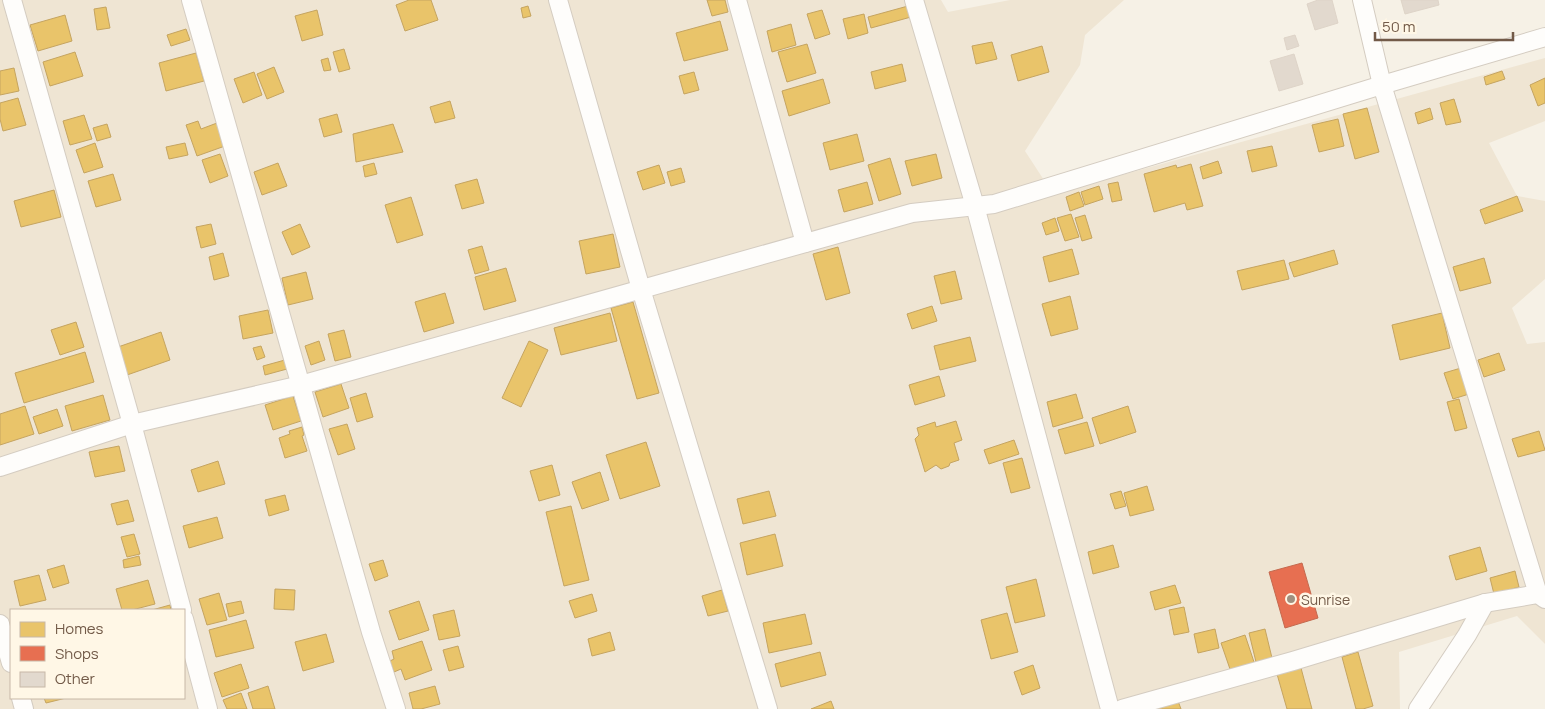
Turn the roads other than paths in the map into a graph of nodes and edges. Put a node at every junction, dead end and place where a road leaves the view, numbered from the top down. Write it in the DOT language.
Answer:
graph roads {
  1 [pos="12,0"];
  2 [pos="191,0"];
  3 [pos="558,0"];
  4 [pos="737,0"];
  5 [pos="914,0"];
  6 [pos="1362,0"];
  7 [pos="1545,37"];
  8 [pos="1382,85"];
  9 [pos="975,206"];
  10 [pos="805,243"];
  11 [pos="641,289"];
  12 [pos="301,385"];
  13 [pos="132,424"];
  14 [pos="0,467"];
  15 [pos="1542,597"];
  16 [pos="1485,603"];
  17 [pos="182,609"];
  18 [pos="185,623"];
  19 [pos="0,624"];
  20 [pos="10,659"];
  21 [pos="208,709"];
  22 [pos="396,709"];
  23 [pos="768,709"];
  24 [pos="1110,709"];
  25 [pos="1122,709"];
  26 [pos="1418,709"];
  1 -- 13 [label="street"];
  2 -- 12 [label="street"];
  3 -- 11 [label="street"];
  4 -- 10 [label="street"];
  5 -- 9 [label="street"];
  6 -- 8 [label="street"];
  7 -- 8 [label="street"];
  8 -- 9 [label="street"];
  8 -- 15 [label="street"];
  9 -- 10 [label="street"];
  9 -- 24 [label="street"];
  10 -- 11 [label="street"];
  11 -- 12 [label="street"];
  11 -- 23 [label="street"];
  12 -- 13 [label="street"];
  12 -- 22 [label="street"];
  13 -- 14 [label="street"];
  13 -- 17 [label="street"];
  15 -- 16 [label="street"];
  16 -- 25 [label="street"];
  16 -- 26 [label="street"];
  18 -- 21 [label="street"];
  19 -- 20 [label="street"];
}
